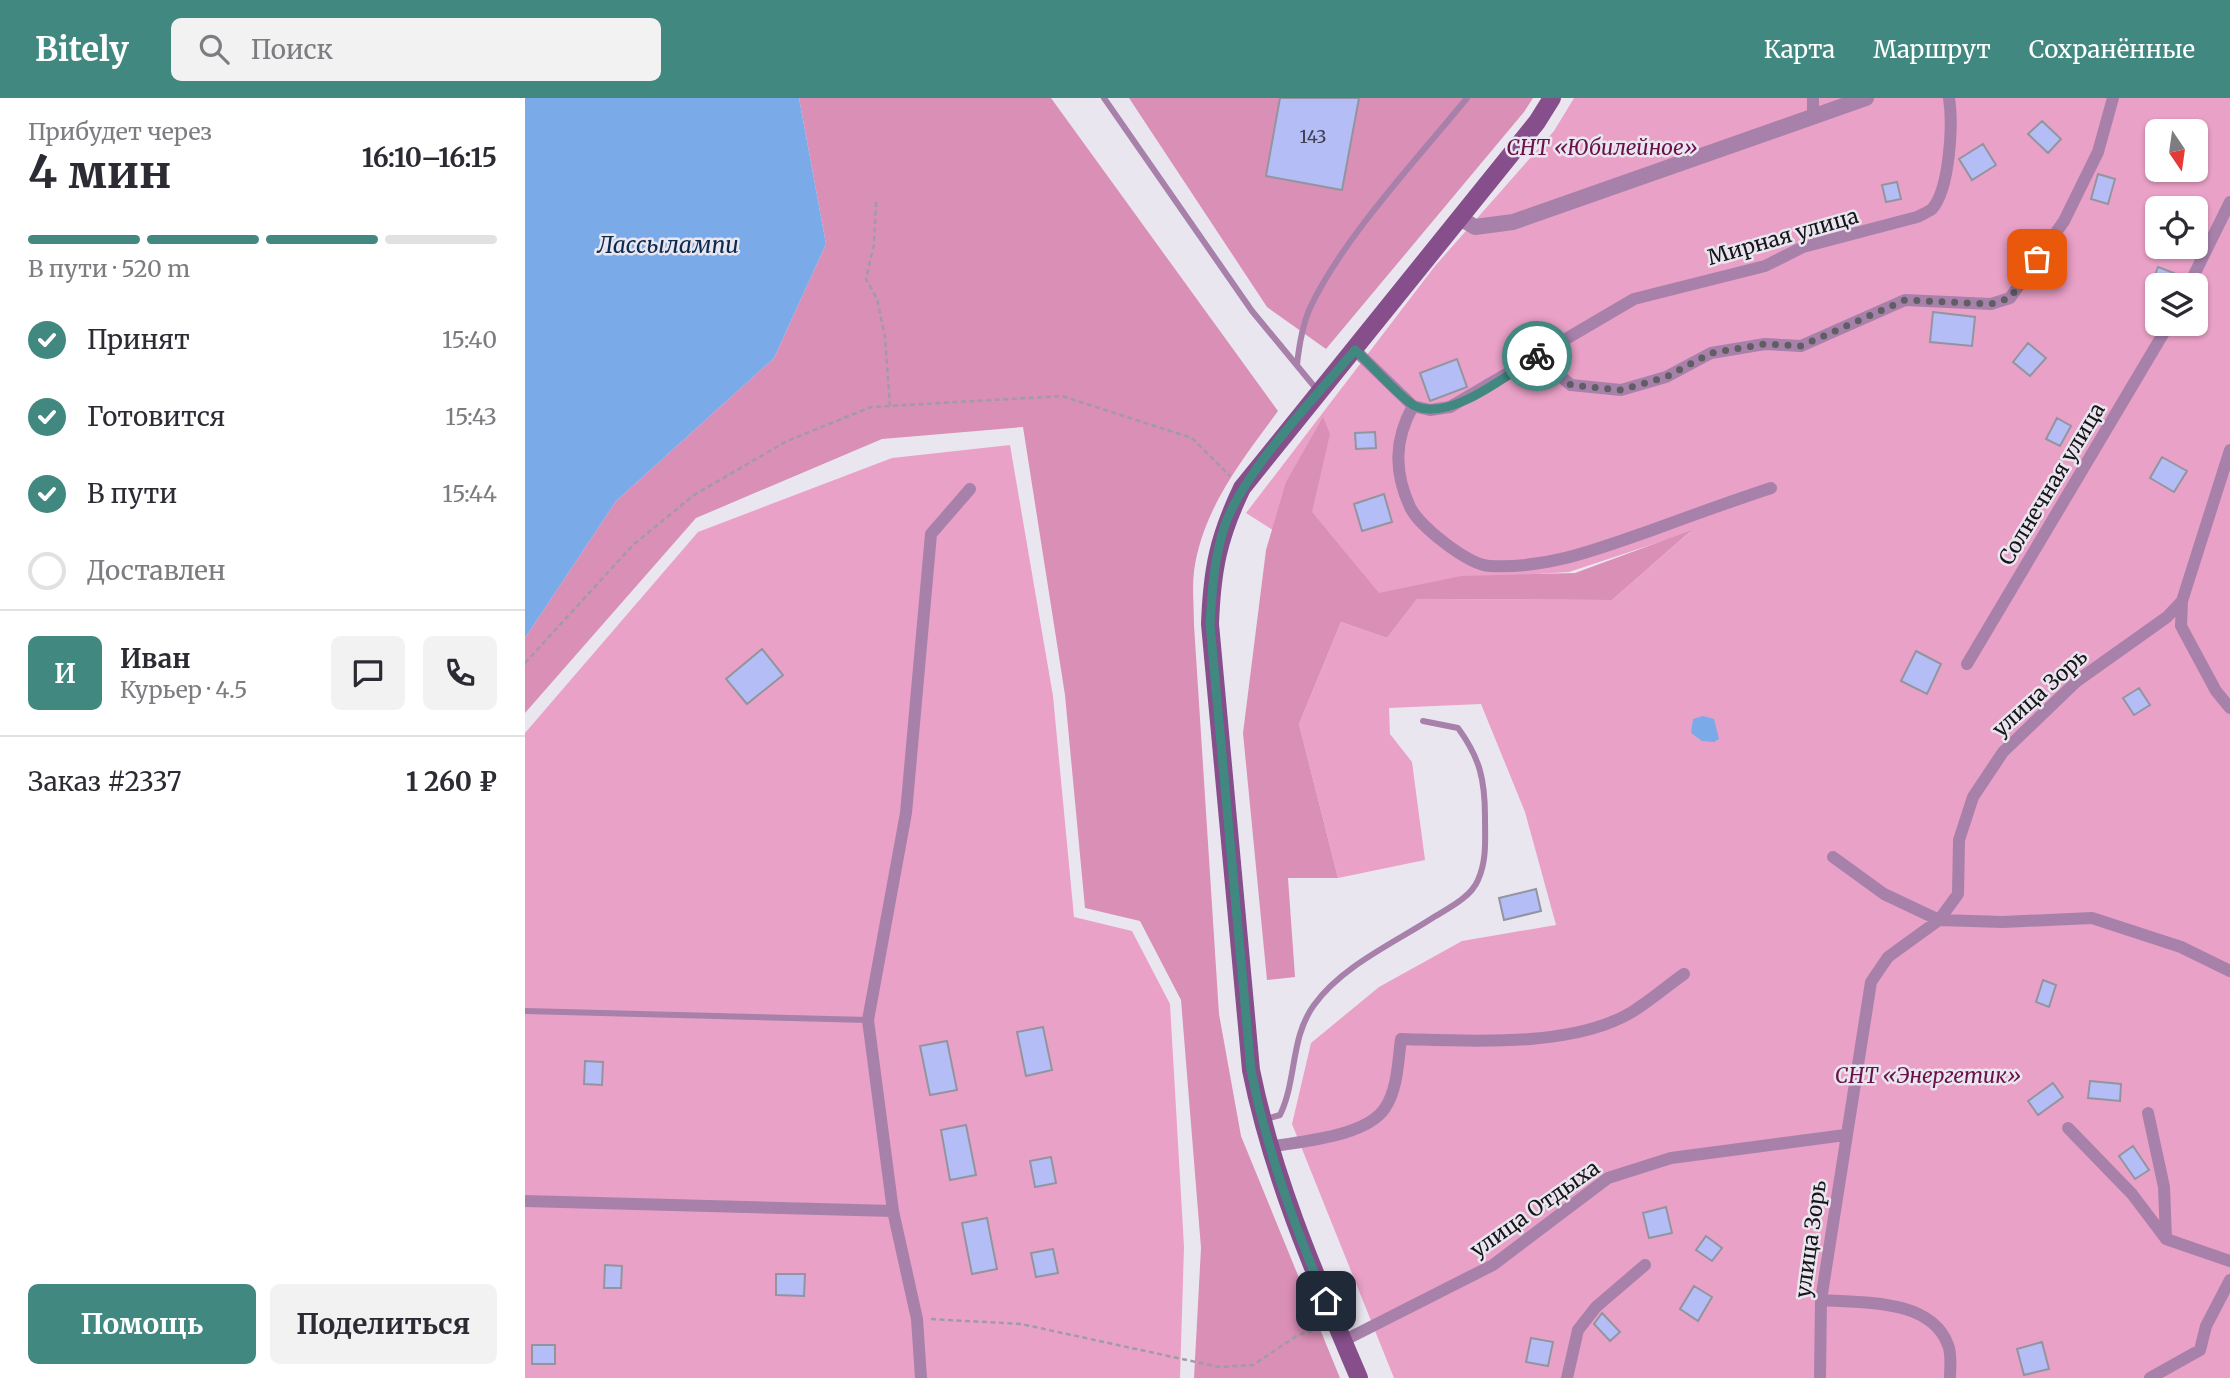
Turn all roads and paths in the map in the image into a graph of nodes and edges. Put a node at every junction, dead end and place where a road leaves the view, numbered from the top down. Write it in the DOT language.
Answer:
graph roads {
  1 [pos="1104,98"];
  2 [pos="1467,98"];
  3 [pos="1552,98"];
  4 [pos="1813,98"];
  5 [pos="1866,98"];
  6 [pos="1949,98"];
  7 [pos="2113,98"];
  8 [pos="1813,118"];
  9 [pos="876,202"];
  10 [pos="2230,202"];
  11 [pos="1460,218"];
  12 [pos="2195,273"];
  13 [pos="2162,336"];
  14 [pos="1355,350"];
  15 [pos="1544,352"];
  16 [pos="1297,365"];
  17 [pos="1319,393"];
  18 [pos="1413,405"];
  19 [pos="890,406"];
  20 [pos="2230,450"];
  21 [pos="1242,488"];
  22 [pos="1771,488"];
  23 [pos="970,489"];
  24 [pos="2182,601"];
  25 [pos="525,663"];
  26 [pos="1967,664"];
  27 [pos="2230,708"];
  28 [pos="1423,721"];
  29 [pos="1833,856"];
  30 [pos="1939,920"];
  31 [pos="2230,971"];
  32 [pos="1684,974"];
  33 [pos="525,1011"];
  34 [pos="868,1020"];
  35 [pos="2148,1113"];
  36 [pos="1261,1121"];
  37 [pos="2068,1128"];
  38 [pos="1845,1135"];
  39 [pos="1269,1147"];
  40 [pos="525,1201"];
  41 [pos="893,1211"];
  42 [pos="2166,1239"];
  43 [pos="2230,1261"];
  44 [pos="1645,1265"];
  45 [pos="2230,1279"];
  46 [pos="1821,1300"];
  47 [pos="917,1319"];
  48 [pos="1336,1324"];
  49 [pos="1343,1341"];
  50 [pos="921,1378"];
  51 [pos="1359,1378"];
  52 [pos="1567,1378"];
  53 [pos="1820,1378"];
  54 [pos="1950,1378"];
  55 [pos="2150,1378"];
  1 -- 16 [label="lane"];
  2 -- 16 [label="lane"];
  3 -- 11 [label="main road"];
  4 -- 8 [label="street"];
  5 -- 8 [label="street"];
  6 -- 15 [label="street, Мирная улица"];
  7 -- 15 [label="street"];
  8 -- 11 [label="street"];
  9 -- 19 [label="path"];
  10 -- 12 [label="street"];
  11 -- 14 [label="main road"];
  13 -- 26 [label="street, Солнечная улица"];
  14 -- 17 [label="main road"];
  14 -- 18 [label="street"];
  15 -- 18 [label="street, Мирная улица"];
  16 -- 17 [label="lane"];
  17 -- 21 [label="main road"];
  18 -- 22 [label="street"];
  19 -- 21 [label="path"];
  19 -- 25 [label="path"];
  20 -- 24 [label="street, улица Зорь"];
  21 -- 36 [label="main road"];
  23 -- 34 [label="street"];
  24 -- 27 [label="street"];
  24 -- 30 [label="street, улица Зорь"];
  28 -- 36 [label="lane"];
  29 -- 30 [label="street"];
  30 -- 31 [label="street"];
  30 -- 38 [label="street, улица Зорь"];
  32 -- 39 [label="street"];
  33 -- 34 [label="lane"];
  34 -- 41 [label="street"];
  35 -- 42 [label="street"];
  36 -- 39 [label="main road"];
  37 -- 42 [label="street"];
  38 -- 46 [label="street, улица Зорь"];
  38 -- 49 [label="street, улица Отдыха"];
  39 -- 48 [label="main road"];
  40 -- 41 [label="street"];
  41 -- 47 [label="street"];
  42 -- 43 [label="street"];
  44 -- 52 [label="street"];
  45 -- 55 [label="street"];
  46 -- 53 [label="street, улица Зорь"];
  46 -- 54 [label="street"];
  47 -- 48 [label="path"];
  47 -- 50 [label="street"];
  48 -- 49 [label="main road"];
  49 -- 51 [label="main road"];
}
